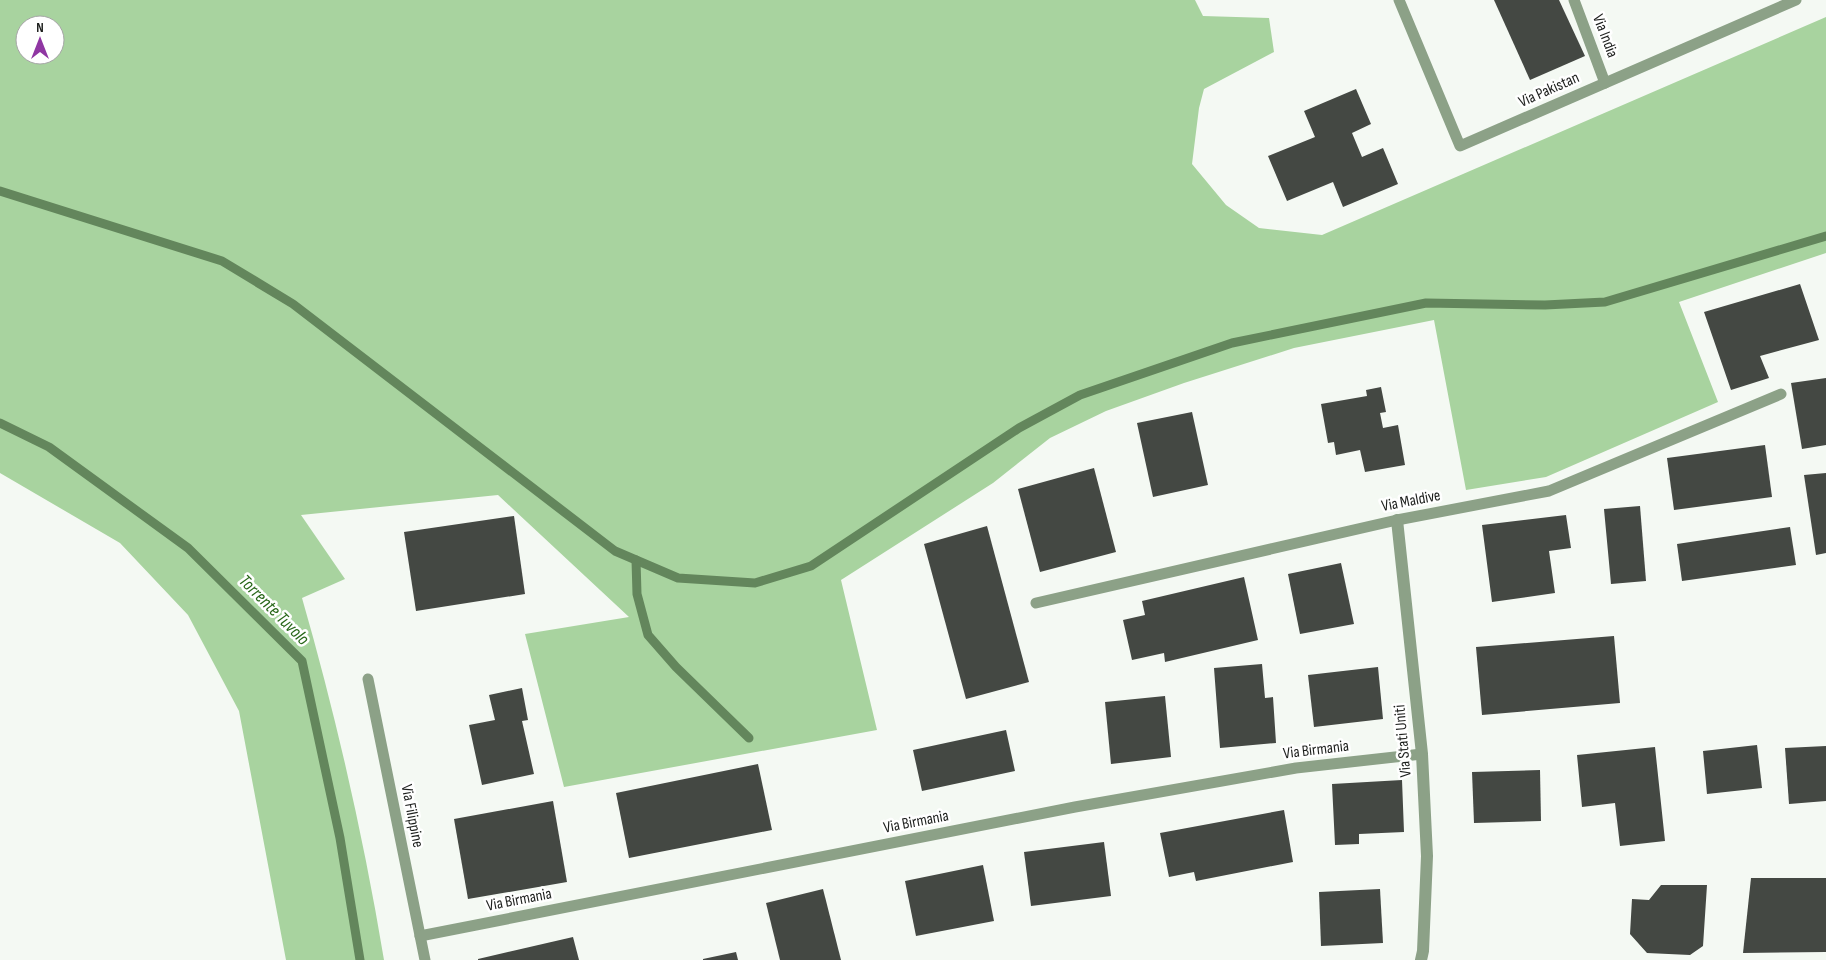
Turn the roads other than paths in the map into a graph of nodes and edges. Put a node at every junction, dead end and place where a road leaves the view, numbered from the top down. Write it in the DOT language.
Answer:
graph roads {
  1 [pos="1398,0"];
  2 [pos="1574,0"];
  3 [pos="1796,0"];
  4 [pos="1605,83"];
  5 [pos="1781,394"];
  6 [pos="1397,520"];
  7 [pos="1036,603"];
  8 [pos="368,679"];
  9 [pos="1422,754"];
  10 [pos="420,936"];
  11 [pos="425,960"];
  12 [pos="1421,960"];
  1 -- 4 [label="lane, Via Pakistan"];
  2 -- 4 [label="lane, Via India"];
  3 -- 4 [label="lane, Via Pakistan"];
  5 -- 6 [label="lane, Via Maldive"];
  6 -- 7 [label="lane, Via Maldive"];
  6 -- 9 [label="street, Via Stati Uniti"];
  8 -- 10 [label="lane, Via Filippine"];
  9 -- 10 [label="lane, Via Birmania"];
  9 -- 12 [label="street, Via Stati Uniti"];
  10 -- 11 [label="lane, Via Filippine"];
}
